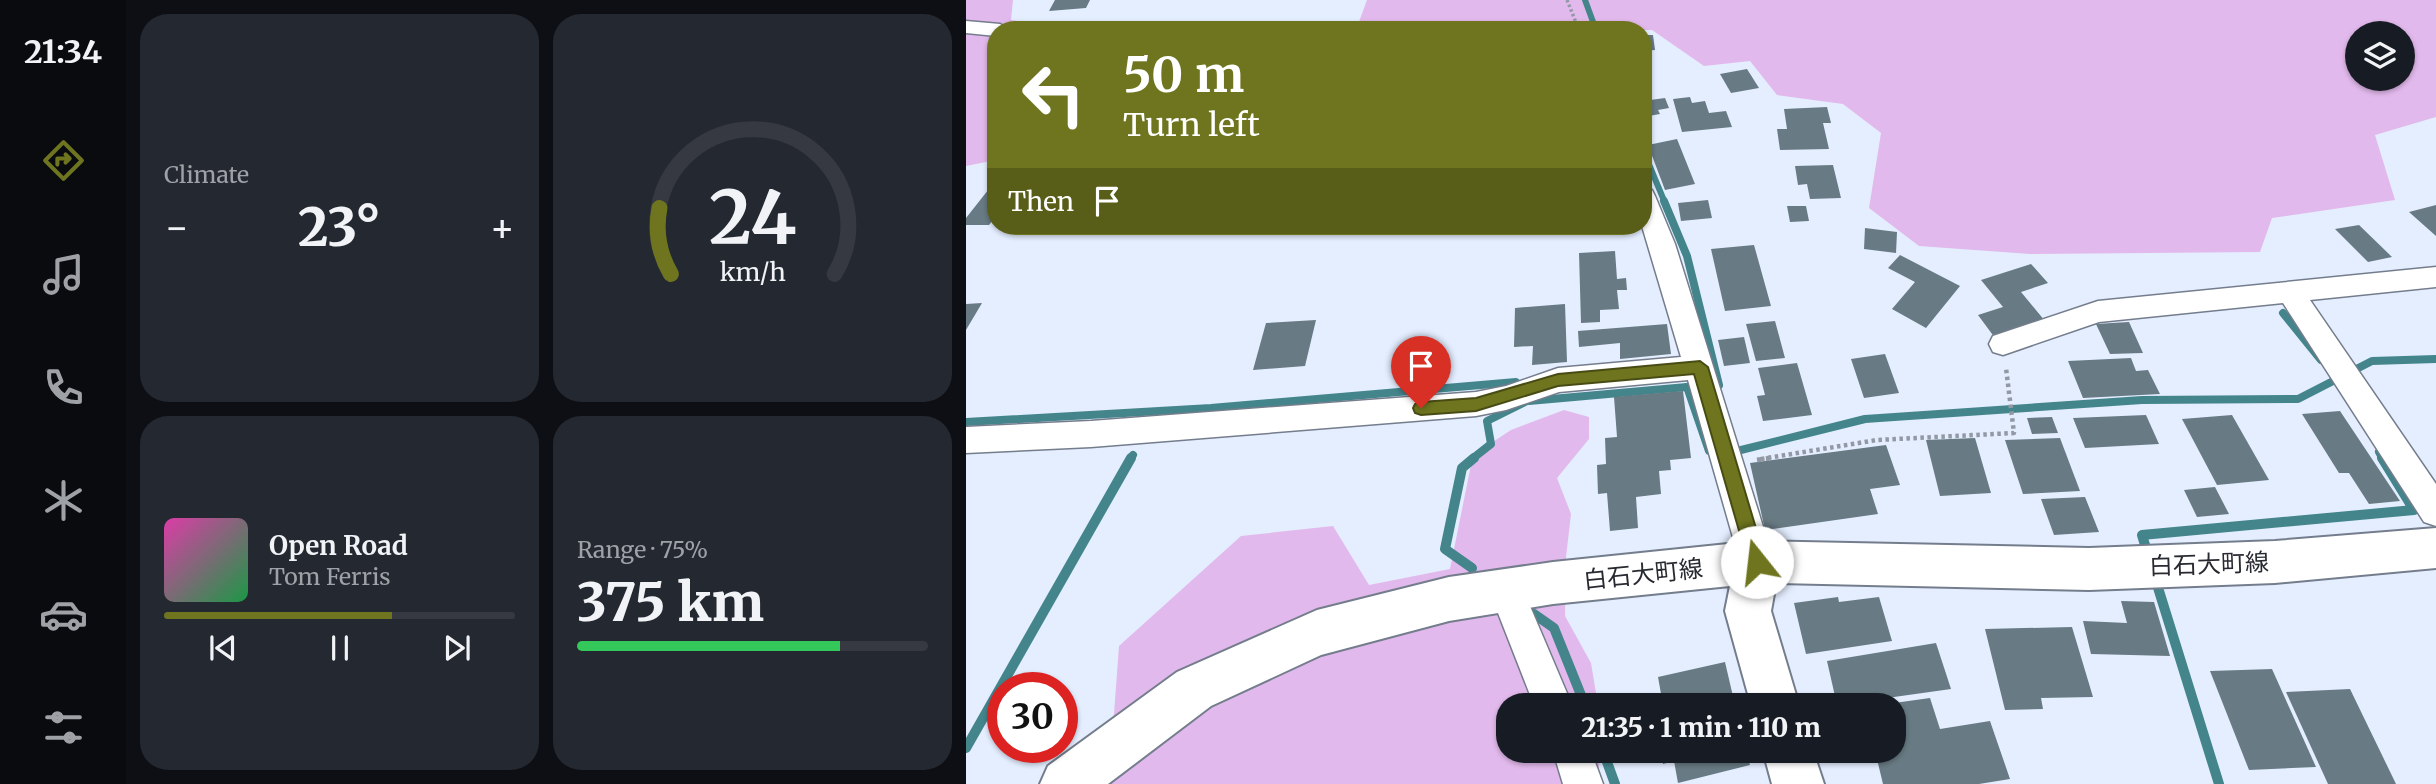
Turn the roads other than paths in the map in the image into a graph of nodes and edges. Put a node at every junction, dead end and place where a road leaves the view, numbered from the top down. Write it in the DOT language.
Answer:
graph roads {
  1 [pos="966,27"];
  2 [pos="987,29"];
  3 [pos="1652,219"];
  4 [pos="2436,277"];
  5 [pos="2291,293"];
  6 [pos="2003,344"];
  7 [pos="1703,379"];
  8 [pos="966,440"];
  9 [pos="2436,511"];
  10 [pos="2436,548"];
  11 [pos="1757,562"];
  12 [pos="1506,590"];
  13 [pos="1548,693"];
  14 [pos="1772,693"];
  15 [pos="1576,763"];
  16 [pos="1792,763"];
  17 [pos="1066,784"];
  18 [pos="1583,784"];
  19 [pos="1798,784"];
  1 -- 2 [label="street"];
  3 -- 7 [label="street"];
  4 -- 5 [label="street"];
  5 -- 6 [label="street"];
  5 -- 9 [label="street"];
  7 -- 8 [label="street"];
  7 -- 11 [label="street"];
  10 -- 11 [label="main road, 白石大町線"];
  11 -- 12 [label="main road, 白石大町線"];
  11 -- 14 [label="main road"];
  12 -- 13 [label="street"];
  12 -- 17 [label="main road, 白石大町線"];
  15 -- 18 [label="street"];
  16 -- 19 [label="main road"];
}
